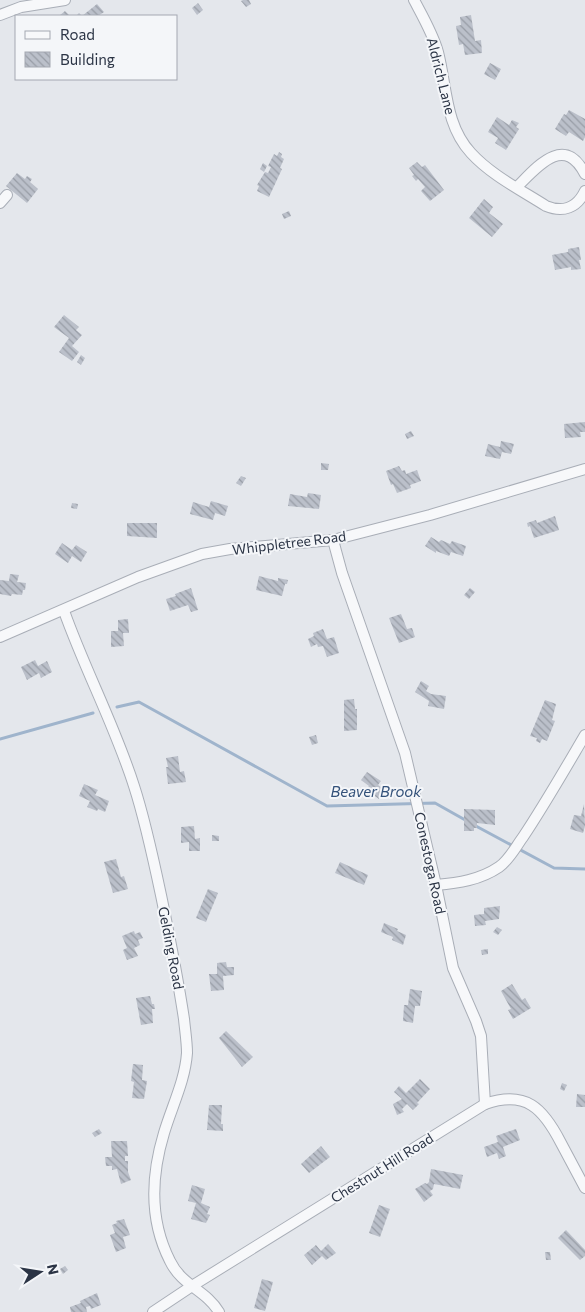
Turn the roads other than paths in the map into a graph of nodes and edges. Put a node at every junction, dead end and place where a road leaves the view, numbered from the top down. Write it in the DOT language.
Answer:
graph roads {
  1 [pos="65,0"];
  2 [pos="414,0"];
  3 [pos="0,15"];
  4 [pos="585,174"];
  5 [pos="517,187"];
  6 [pos="585,192"];
  7 [pos="585,469"];
  8 [pos="332,540"];
  9 [pos="64,610"];
  10 [pos="0,637"];
  11 [pos="585,735"];
  12 [pos="436,885"];
  13 [pos="485,1104"];
  14 [pos="585,1164"];
  15 [pos="575,1170"];
  16 [pos="585,1188"];
  17 [pos="192,1286"];
  18 [pos="153,1312"];
  19 [pos="219,1312"];
  1 -- 3 [label="street"];
  2 -- 5 [label="street, Aldrich Lane"];
  4 -- 5 [label="street"];
  5 -- 6 [label="street, Aldrich Lane"];
  7 -- 8 [label="street, Whippletree Road"];
  8 -- 9 [label="street, Whippletree Road"];
  8 -- 12 [label="street, Conestoga Road"];
  9 -- 10 [label="street, Whippletree Road"];
  9 -- 17 [label="street, Gelding Road"];
  11 -- 12 [label="street"];
  12 -- 13 [label="street, Conestoga Road"];
  13 -- 15 [label="street, Chestnut Hill Road"];
  13 -- 17 [label="street, Chestnut Hill Road"];
  14 -- 15 [label="street"];
  15 -- 16 [label="street, Chestnut Hill Road"];
  17 -- 18 [label="street, Chestnut Hill Road"];
  17 -- 19 [label="street, Gelding Road"];
}
